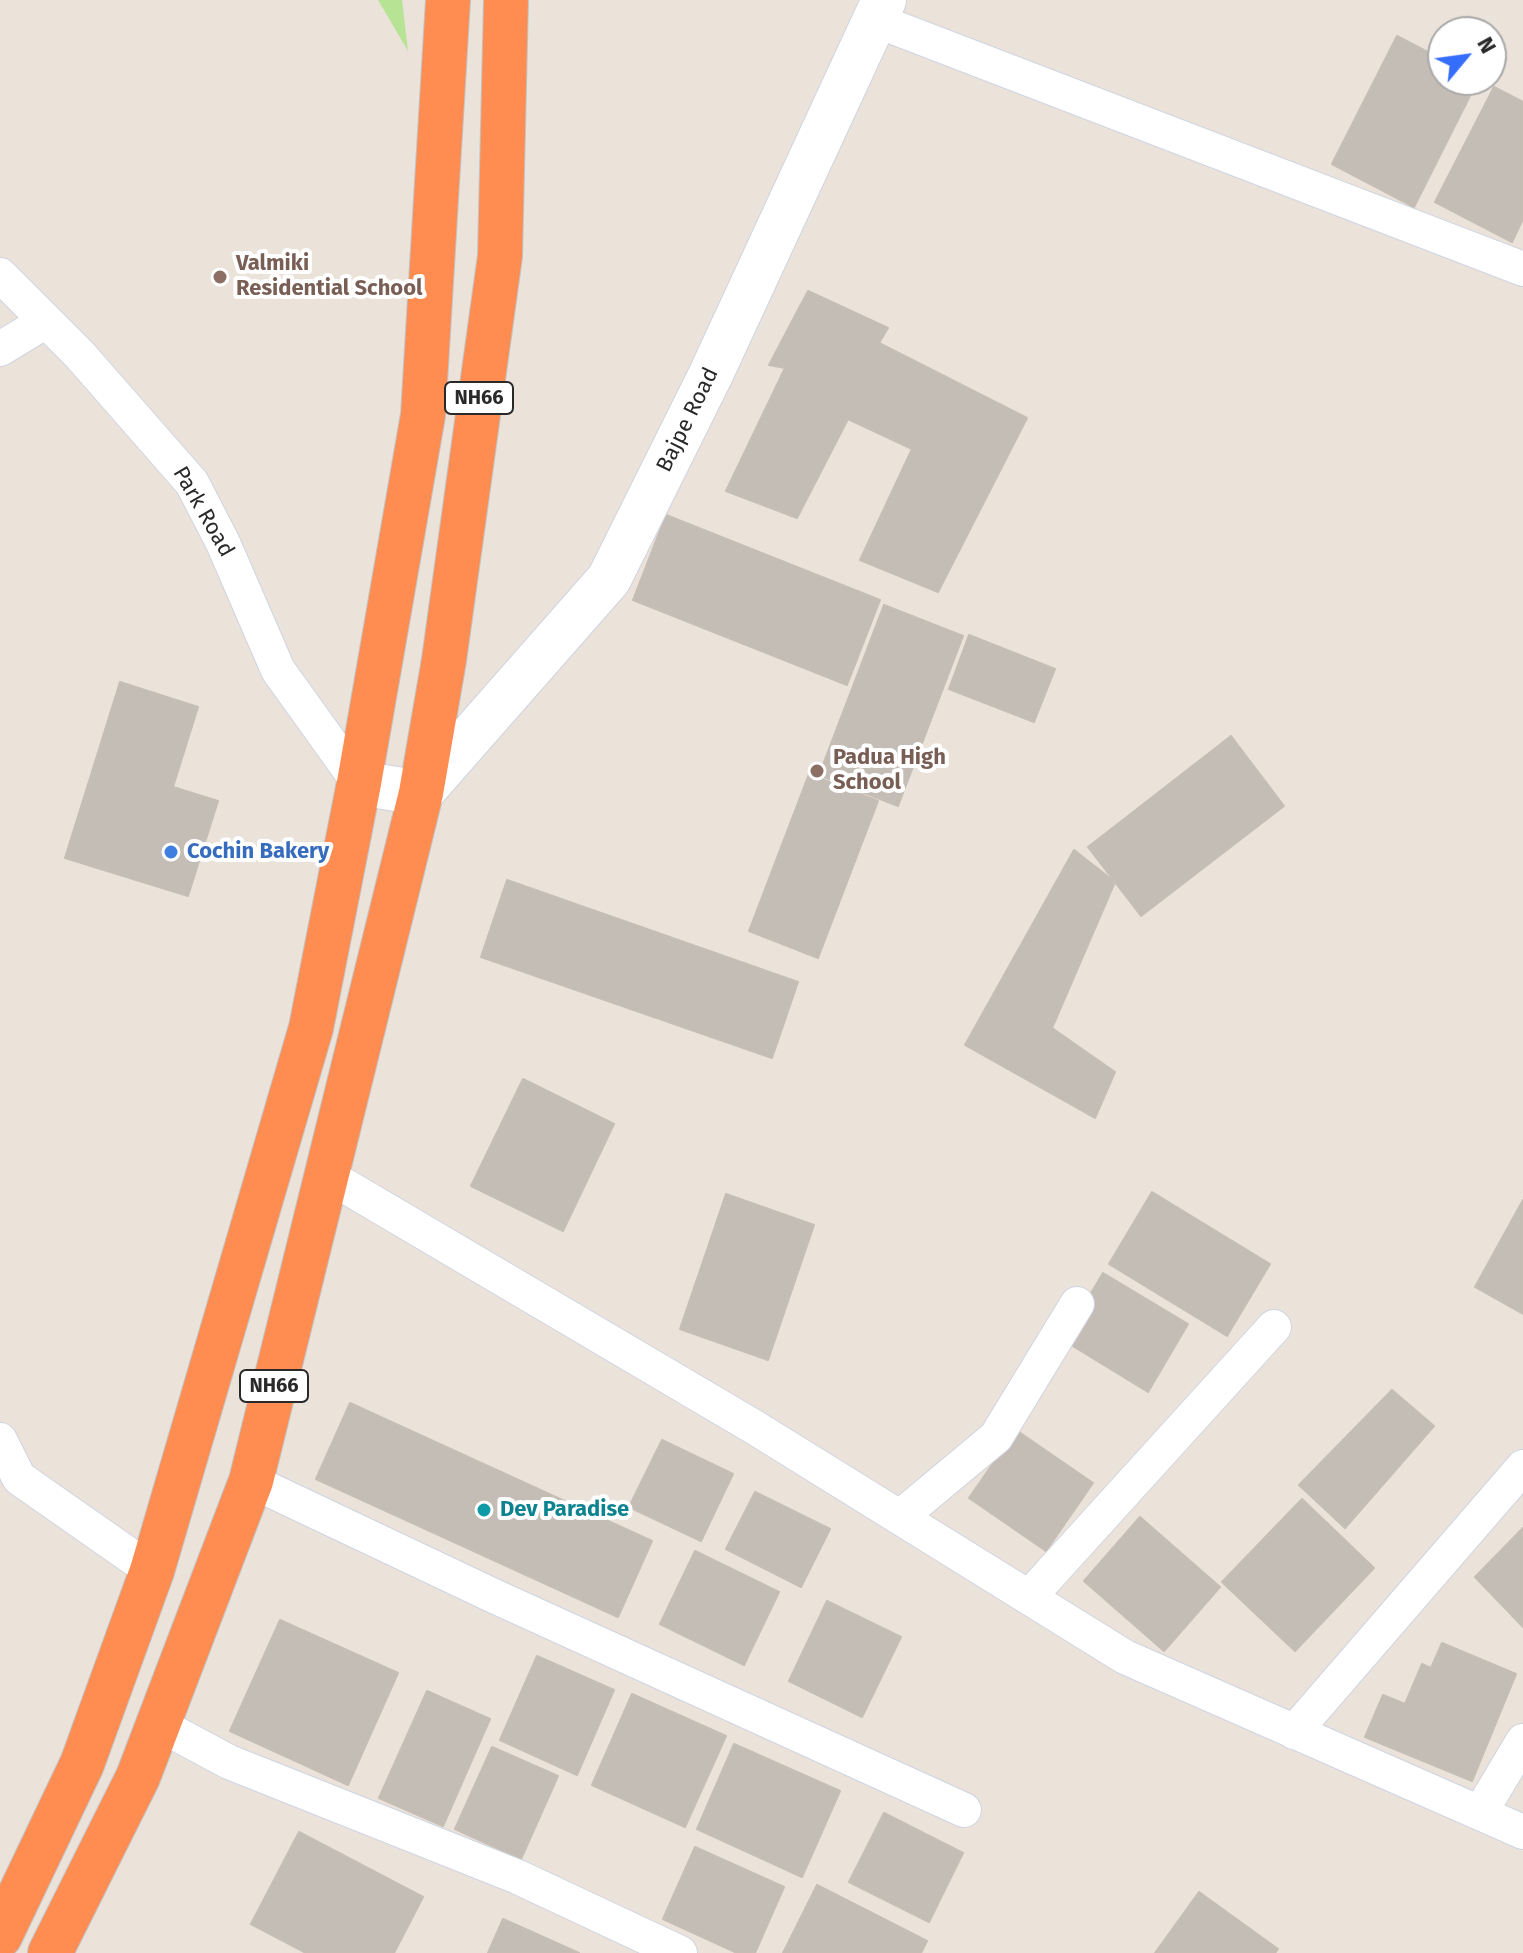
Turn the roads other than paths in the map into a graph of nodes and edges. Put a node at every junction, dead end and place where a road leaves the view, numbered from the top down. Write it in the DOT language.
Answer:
graph roads {
  1 [pos="448,0"];
  2 [pos="506,0"];
  3 [pos="880,10"];
  4 [pos="1523,269"];
  5 [pos="0,275"];
  6 [pos="46,321"];
  7 [pos="0,349"];
  8 [pos="359,783"];
  9 [pos="421,793"];
  10 [pos="325,1174"];
  11 [pos="1077,1304"];
  12 [pos="1274,1327"];
  13 [pos="0,1440"];
  14 [pos="1523,1467"];
  15 [pos="251,1481"];
  16 [pos="900,1517"];
  17 [pos="152,1571"];
  18 [pos="1029,1597"];
  19 [pos="160,1725"];
  20 [pos="1294,1732"];
  21 [pos="1523,1741"];
  22 [pos="964,1810"];
  23 [pos="1480,1813"];
  24 [pos="1523,1832"];
  25 [pos="0,1936"];
  26 [pos="50,1953"];
  27 [pos="680,1953"];
  1 -- 8 [label="highway, NH66"];
  2 -- 9 [label="highway, NH66"];
  3 -- 4 [label="street"];
  3 -- 9 [label="street, Bajpe Road"];
  5 -- 6 [label="street, Park Road"];
  6 -- 7 [label="street"];
  6 -- 8 [label="street, Park Road"];
  8 -- 9 [label="street"];
  8 -- 17 [label="highway, NH66"];
  9 -- 10 [label="highway, NH66"];
  10 -- 15 [label="highway, NH66"];
  10 -- 16 [label="street"];
  11 -- 16 [label="street"];
  12 -- 18 [label="street"];
  13 -- 17 [label="street"];
  14 -- 20 [label="street"];
  15 -- 19 [label="highway, NH66"];
  15 -- 22 [label="street"];
  16 -- 18 [label="street"];
  17 -- 25 [label="highway, NH66"];
  18 -- 20 [label="street"];
  19 -- 26 [label="highway, NH66"];
  19 -- 27 [label="street"];
  20 -- 23 [label="street"];
  21 -- 23 [label="street"];
  23 -- 24 [label="street"];
}
